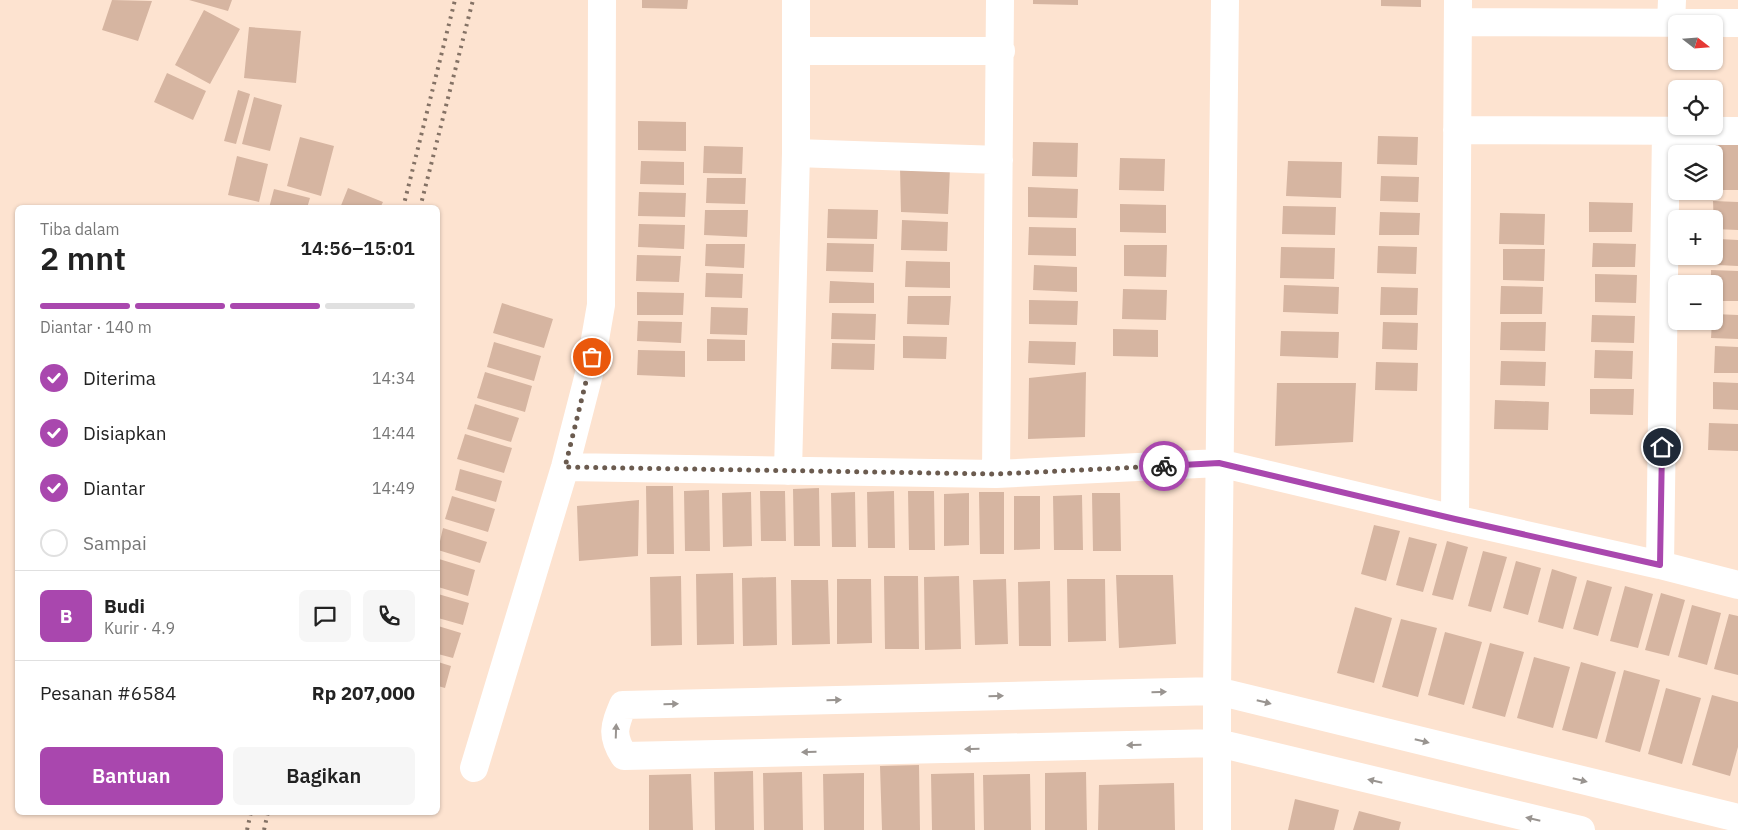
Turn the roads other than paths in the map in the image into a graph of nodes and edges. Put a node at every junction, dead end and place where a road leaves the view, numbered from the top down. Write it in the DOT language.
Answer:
graph roads {
  1 [pos="602,0"];
  2 [pos="796,0"];
  3 [pos="1000,0"];
  4 [pos="1225,0"];
  5 [pos="1458,11"];
  6 [pos="1671,11"];
  7 [pos="1738,23"];
  8 [pos="796,51"];
  9 [pos="1000,51"];
  10 [pos="1457,130"];
  11 [pos="1666,131"];
  12 [pos="1738,131"];
  13 [pos="796,153"];
  14 [pos="999,160"];
  15 [pos="1219,463"];
  16 [pos="565,467"];
  17 [pos="788,471"];
  18 [pos="996,474"];
  19 [pos="1455,519"];
  20 [pos="1660,565"];
  21 [pos="1738,585"];
  22 [pos="1217,691"];
  23 [pos="1218,743"];
  24 [pos="474,768"];
  25 [pos="1738,818"];
  26 [pos="1217,830"];
  27 [pos="1581,830"];
  1 -- 16 [label="street"];
  2 -- 8 [label="street"];
  3 -- 9 [label="street"];
  4 -- 15 [label="street"];
  5 -- 6 [label="street"];
  5 -- 10 [label="street"];
  6 -- 7 [label="street"];
  8 -- 9 [label="street"];
  8 -- 13 [label="street"];
  9 -- 14 [label="street"];
  10 -- 11 [label="street"];
  10 -- 19 [label="street"];
  11 -- 12 [label="street"];
  11 -- 20 [label="street"];
  13 -- 14 [label="street"];
  13 -- 17 [label="street"];
  14 -- 18 [label="street"];
  15 -- 18 [label="street"];
  15 -- 19 [label="street"];
  15 -- 22 [label="street"];
  16 -- 17 [label="street"];
  16 -- 24 [label="street"];
  17 -- 18 [label="street"];
  19 -- 20 [label="street"];
  20 -- 21 [label="street"];
  22 -- 23 [label="street"];
  23 -- 22 [label="street, one-way"];
  22 -- 25 [label="street, one-way"];
  23 -- 26 [label="street"];
  27 -- 23 [label="street, one-way"];
}
